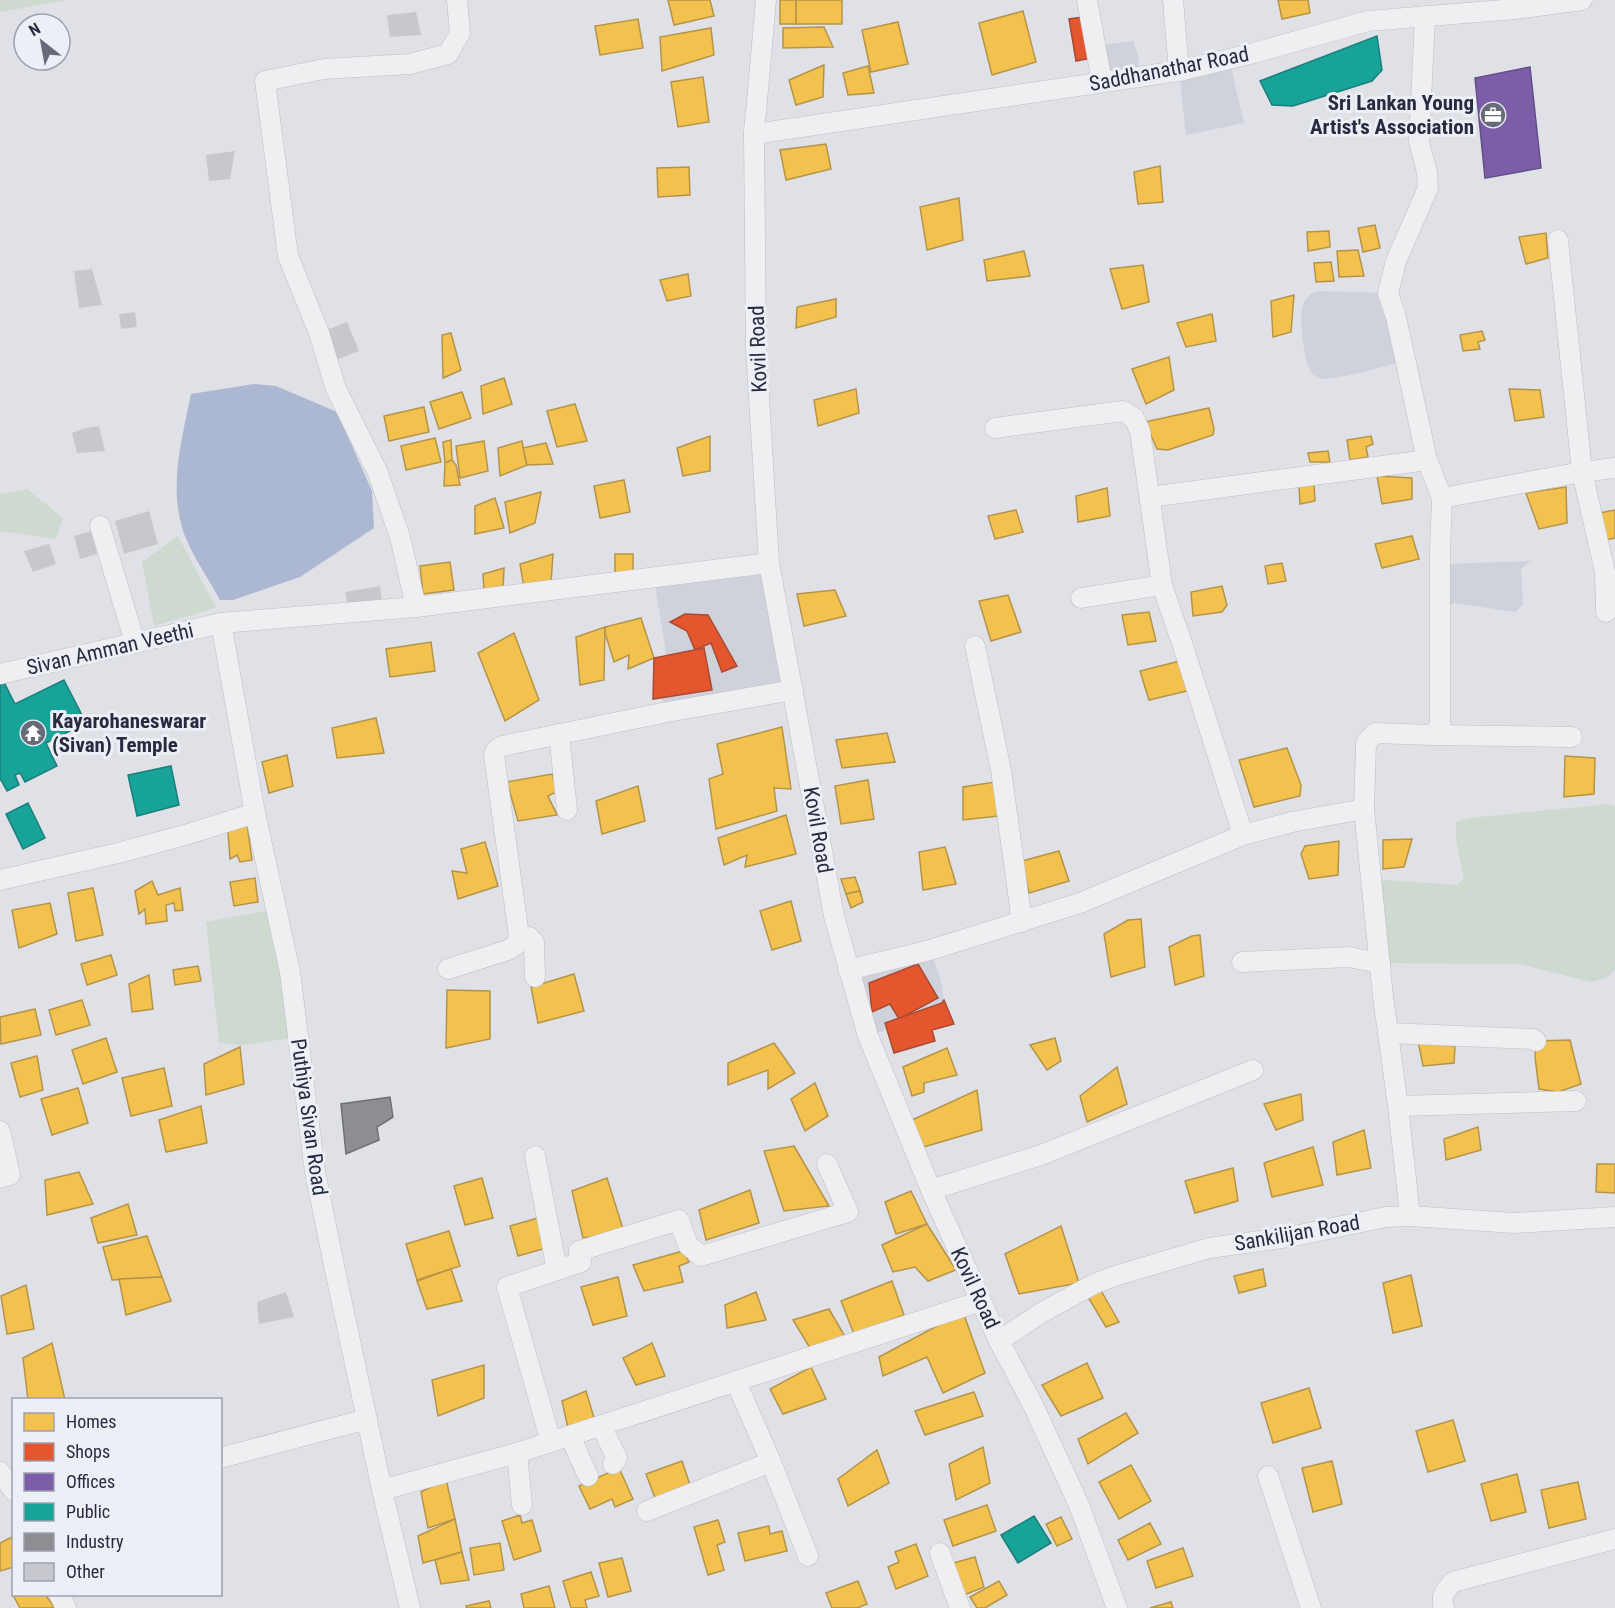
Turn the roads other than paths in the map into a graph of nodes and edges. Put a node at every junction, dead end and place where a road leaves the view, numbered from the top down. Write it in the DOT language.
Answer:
graph roads {
  1 [pos="457,0"];
  2 [pos="767,0"];
  3 [pos="1087,0"];
  4 [pos="1173,0"];
  5 [pos="1582,0"];
  6 [pos="1425,16"];
  7 [pos="1179,71"];
  8 [pos="1102,82"];
  9 [pos="754,134"];
  10 [pos="1558,240"];
  11 [pos="995,428"];
  12 [pos="1427,460"];
  13 [pos="1615,468"];
  14 [pos="1582,472"];
  15 [pos="1150,497"];
  16 [pos="1442,498"];
  17 [pos="100,526"];
  18 [pos="769,563"];
  19 [pos="1162,585"];
  20 [pos="1081,598"];
  21 [pos="416,608"];
  22 [pos="1606,612"];
  23 [pos="221,623"];
  24 [pos="135,643"];
  25 [pos="975,646"];
  26 [pos="0,674"];
  27 [pos="792,690"];
  28 [pos="559,734"];
  29 [pos="1432,735"];
  30 [pos="1572,736"];
  31 [pos="1364,809"];
  32 [pos="567,810"];
  33 [pos="255,813"];
  34 [pos="1243,835"];
  35 [pos="0,880"];
  36 [pos="1023,922"];
  37 [pos="519,936"];
  38 [pos="1242,962"];
  39 [pos="1380,963"];
  40 [pos="448,969"];
  41 [pos="848,970"];
  42 [pos="535,977"];
  43 [pos="1388,1033"];
  44 [pos="1536,1041"];
  45 [pos="1252,1070"];
  46 [pos="1576,1101"];
  47 [pos="1398,1106"];
  48 [pos="0,1131"];
  49 [pos="536,1156"];
  50 [pos="827,1164"];
  51 [pos="0,1178"];
  52 [pos="931,1190"];
  53 [pos="1410,1216"];
  54 [pos="1615,1217"];
  55 [pos="557,1270"];
  56 [pos="981,1301"];
  57 [pos="999,1341"];
  58 [pos="736,1382"];
  59 [pos="367,1419"];
  60 [pos="601,1426"];
  61 [pos="561,1439"];
  62 [pos="517,1453"];
  63 [pos="222,1457"];
  64 [pos="771,1462"];
  65 [pos="614,1464"];
  66 [pos="0,1472"];
  67 [pos="588,1476"];
  68 [pos="1268,1476"];
  69 [pos="12,1488"];
  70 [pos="382,1490"];
  71 [pos="522,1504"];
  72 [pos="647,1511"];
  73 [pos="1615,1539"];
  74 [pos="940,1554"];
  75 [pos="808,1556"];
  76 [pos="410,1608"];
  77 [pos="960,1608"];
  78 [pos="1116,1608"];
  79 [pos="1311,1608"];
  80 [pos="1444,1608"];
  1 -- 21 [label="street"];
  2 -- 9 [label="street, Kovil Road"];
  3 -- 8 [label="street"];
  4 -- 7 [label="street"];
  5 -- 6 [label="street, Saddhanathar Road"];
  6 -- 7 [label="street, Saddhanathar Road"];
  6 -- 12 [label="street"];
  7 -- 8 [label="street, Saddhanathar Road"];
  8 -- 9 [label="street, Saddhanathar Road"];
  9 -- 18 [label="street, Kovil Road"];
  10 -- 14 [label="street"];
  11 -- 15 [label="street"];
  12 -- 15 [label="street"];
  12 -- 16 [label="street"];
  13 -- 14 [label="street"];
  14 -- 16 [label="street"];
  14 -- 22 [label="street"];
  15 -- 19 [label="street"];
  16 -- 29 [label="street"];
  17 -- 24 [label="street"];
  18 -- 21 [label="street, Sivan Amman Veethi"];
  18 -- 27 [label="street, Kovil Road"];
  19 -- 20 [label="street"];
  19 -- 34 [label="street"];
  21 -- 23 [label="street, Sivan Amman Veethi"];
  23 -- 24 [label="street, Sivan Amman Veethi"];
  23 -- 33 [label="street, Puthiya Sivan Road"];
  24 -- 26 [label="street, Sivan Amman Veethi"];
  25 -- 36 [label="street"];
  27 -- 28 [label="street"];
  27 -- 41 [label="street, Kovil Road"];
  28 -- 32 [label="street"];
  28 -- 37 [label="street"];
  29 -- 30 [label="street"];
  29 -- 31 [label="street"];
  31 -- 34 [label="street"];
  31 -- 39 [label="street"];
  33 -- 35 [label="street"];
  33 -- 59 [label="street, Puthiya Sivan Road"];
  34 -- 36 [label="street"];
  36 -- 41 [label="street"];
  37 -- 40 [label="street"];
  37 -- 42 [label="street"];
  38 -- 39 [label="street"];
  39 -- 43 [label="street"];
  41 -- 52 [label="street, Kovil Road"];
  43 -- 44 [label="street"];
  43 -- 47 [label="street"];
  45 -- 52 [label="street"];
  46 -- 47 [label="street"];
  47 -- 53 [label="street"];
  48 -- 51 [label="street"];
  49 -- 55 [label="street"];
  50 -- 55 [label="street"];
  52 -- 56 [label="street, Kovil Road"];
  53 -- 54 [label="street, Sankilijan Road"];
  53 -- 57 [label="street, Sankilijan Road"];
  55 -- 61 [label="street"];
  56 -- 57 [label="street, Kovil Road"];
  56 -- 58 [label="street"];
  57 -- 78 [label="street, Kovil Road"];
  58 -- 60 [label="street"];
  58 -- 64 [label="street"];
  59 -- 63 [label="street"];
  59 -- 70 [label="street, Puthiya Sivan Road"];
  60 -- 61 [label="street"];
  60 -- 65 [label="street"];
  61 -- 62 [label="street"];
  61 -- 67 [label="street"];
  62 -- 70 [label="street"];
  62 -- 71 [label="street"];
  64 -- 72 [label="street"];
  64 -- 75 [label="street"];
  66 -- 69 [label="street"];
  68 -- 79 [label="street"];
  70 -- 76 [label="street, Puthiya Sivan Road"];
  73 -- 80 [label="street"];
  74 -- 77 [label="street"];
}
